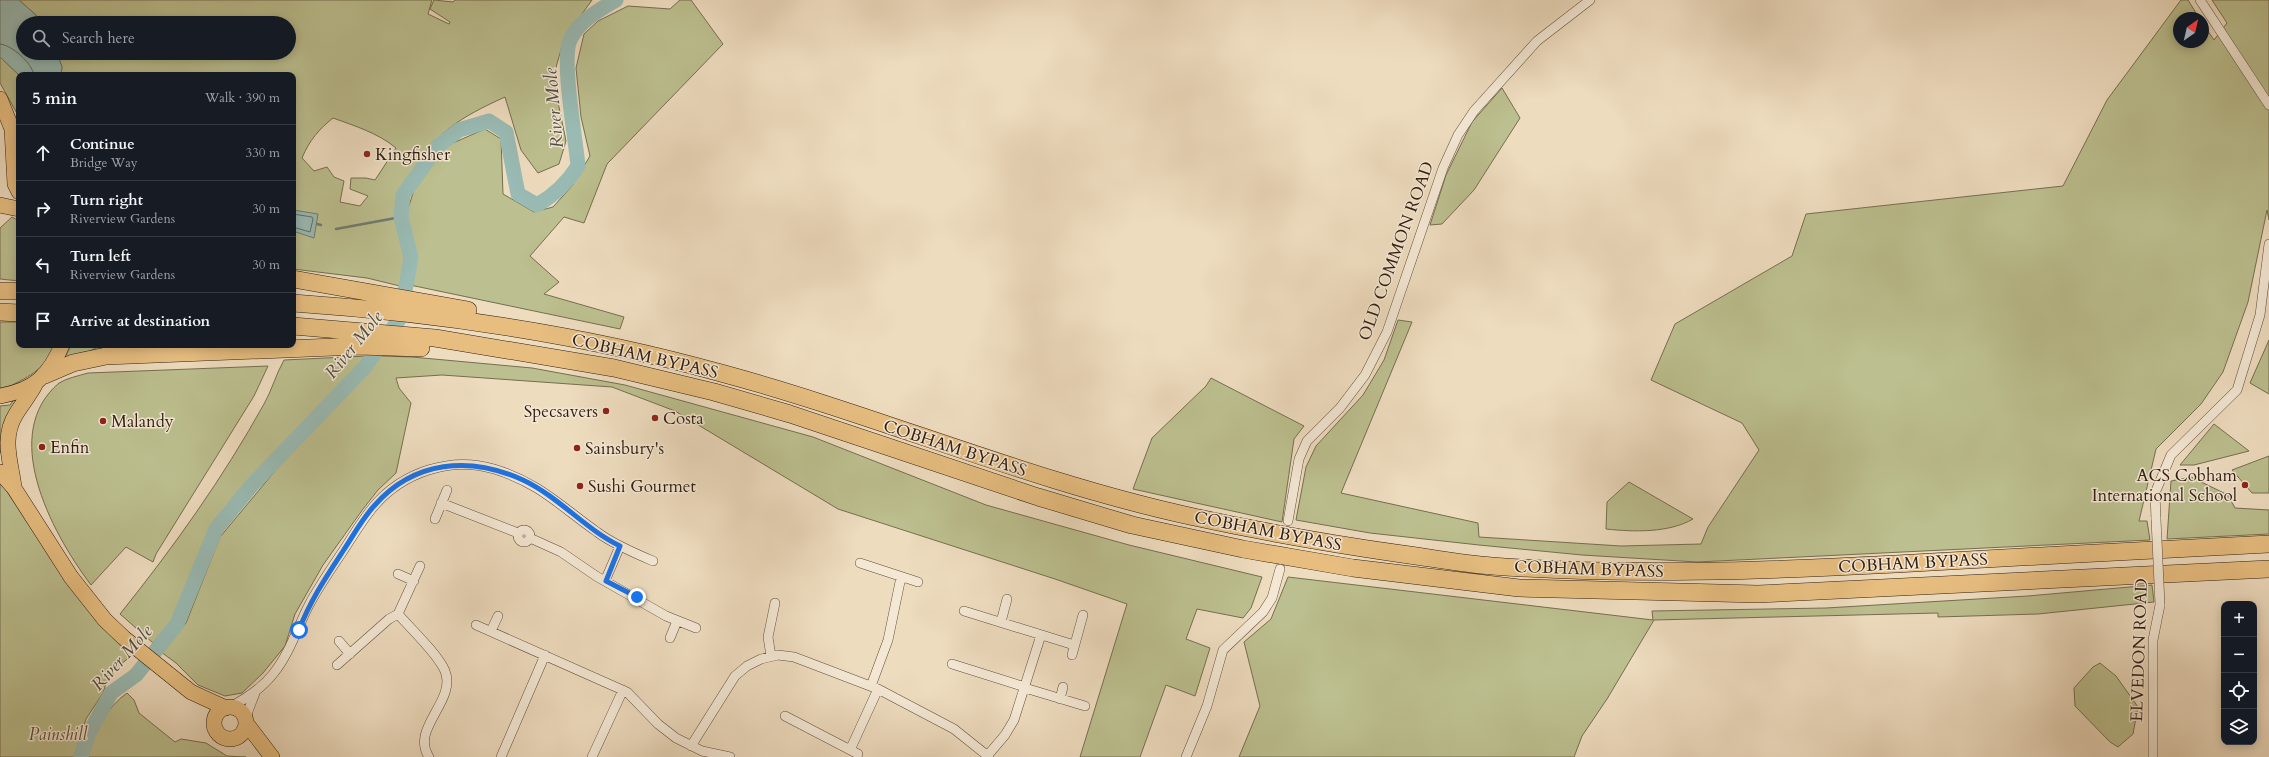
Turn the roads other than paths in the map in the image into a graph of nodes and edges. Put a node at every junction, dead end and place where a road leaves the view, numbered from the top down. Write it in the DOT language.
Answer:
graph roads {
  1 [pos="1590,0"];
  2 [pos="2200,0"];
  3 [pos="0,99"];
  4 [pos="2269,105"];
  5 [pos="16,186"];
  6 [pos="0,205"];
  7 [pos="16,208"];
  8 [pos="2269,244"];
  9 [pos="296,280"];
  10 [pos="0,291"];
  11 [pos="16,291"];
  12 [pos="2269,296"];
  13 [pos="296,303"];
  14 [pos="0,312"];
  15 [pos="16,312"];
  16 [pos="444,312"];
  17 [pos="2260,315"];
  18 [pos="296,326"];
  19 [pos="435,343"];
  20 [pos="60,348"];
  21 [pos="41,379"];
  22 [pos="0,396"];
  23 [pos="0,472"];
  24 [pos="14,488"];
  25 [pos="447,490"];
  26 [pos="441,503"];
  27 [pos="435,519"];
  28 [pos="1288,521"];
  29 [pos="2269,544"];
  30 [pos="620,546"];
  31 [pos="653,561"];
  32 [pos="860,564"];
  33 [pos="420,566"];
  34 [pos="1280,569"];
  35 [pos="2269,569"];
  36 [pos="398,574"];
  37 [pos="901,577"];
  38 [pos="414,581"];
  39 [pos="606,581"];
  40 [pos="918,582"];
  41 [pos="1007,599"];
  42 [pos="775,603"];
  43 [pos="964,612"];
  44 [pos="398,614"];
  45 [pos="1083,615"];
  46 [pos="498,616"];
  47 [pos="677,621"];
  48 [pos="1001,622"];
  49 [pos="476,625"];
  50 [pos="696,628"];
  51 [pos="491,631"];
  52 [pos="1041,635"];
  53 [pos="670,638"];
  54 [pos="339,641"];
  55 [pos="1074,644"];
  56 [pos="350,654"];
  57 [pos="545,655"];
  58 [pos="1072,655"];
  59 [pos="771,656"];
  60 [pos="952,664"];
  61 [pos="337,665"];
  62 [pos="875,687"];
  63 [pos="1025,687"];
  64 [pos="1064,687"];
  65 [pos="623,690"];
  66 [pos="191,692"];
  67 [pos="255,693"];
  68 [pos="1060,699"];
  69 [pos="1085,706"];
  70 [pos="228,707"];
  71 [pos="785,716"];
  72 [pos="246,721"];
  73 [pos="214,723"];
  74 [pos="234,738"];
  75 [pos="691,746"];
  76 [pos="850,750"];
  77 [pos="858,754"];
  78 [pos="989,756"];
  79 [pos="265,757"];
  80 [pos="272,757"];
  81 [pos="429,757"];
  82 [pos="501,757"];
  83 [pos="592,757"];
  84 [pos="730,757"];
  85 [pos="1186,757"];
  86 [pos="2153,757"];
  1 -- 28 [label="street, OLD COMMON ROAD"];
  2 -- 4 [label="street"];
  3 -- 5 [label="main road"];
  6 -- 7 [label="main road"];
  8 -- 17 [label="street, ELVEDON ROAD"];
  9 -- 16 [label="highway"];
  10 -- 11 [label="highway"];
  12 -- 17 [label="street"];
  13 -- 16 [label="highway, COBHAM BYPASS"];
  14 -- 15 [label="highway"];
  16 -- 29 [label="highway, COBHAM BYPASS"];
  17 -- 86 [label="street, ELVEDON ROAD, bridge"];
  18 -- 19 [label="highway, COBHAM BYPASS"];
  19 -- 21 [label="highway"];
  19 -- 35 [label="highway, COBHAM BYPASS"];
  20 -- 21 [label="main road"];
  21 -- 22 [label="main road"];
  21 -- 24 [label="main road"];
  23 -- 24 [label="main road"];
  24 -- 66 [label="main road"];
  25 -- 26 [label="street"];
  26 -- 27 [label="street"];
  26 -- 39 [label="street"];
  30 -- 31 [label="street"];
  30 -- 39 [label="street"];
  30 -- 67 [label="street"];
  32 -- 37 [label="street"];
  33 -- 38 [label="street"];
  34 -- 85 [label="street"];
  36 -- 38 [label="street"];
  37 -- 40 [label="street"];
  37 -- 62 [label="street"];
  38 -- 44 [label="street"];
  39 -- 47 [label="street"];
  41 -- 48 [label="street"];
  42 -- 59 [label="street"];
  43 -- 48 [label="street"];
  44 -- 56 [label="street"];
  44 -- 81 [label="street"];
  45 -- 55 [label="street"];
  46 -- 51 [label="street"];
  47 -- 50 [label="street"];
  47 -- 53 [label="street"];
  48 -- 52 [label="street"];
  49 -- 51 [label="street"];
  51 -- 57 [label="street"];
  52 -- 55 [label="street"];
  52 -- 63 [label="street"];
  54 -- 56 [label="street"];
  55 -- 58 [label="street"];
  56 -- 61 [label="street"];
  57 -- 65 [label="street"];
  57 -- 82 [label="street"];
  59 -- 62 [label="street"];
  59 -- 75 [label="street"];
  60 -- 63 [label="street"];
  62 -- 76 [label="street"];
  62 -- 78 [label="street"];
  63 -- 68 [label="street"];
  63 -- 78 [label="street"];
  64 -- 68 [label="street"];
  65 -- 75 [label="street"];
  65 -- 83 [label="street"];
  66 -- 70 [label="main road"];
  66 -- 73 [label="main road"];
  67 -- 70 [label="street"];
  67 -- 72 [label="street"];
  68 -- 69 [label="street"];
  70 -- 72 [label="main road"];
  70 -- 73 [label="main road"];
  71 -- 76 [label="street"];
  72 -- 74 [label="main road"];
  72 -- 80 [label="main road"];
  73 -- 74 [label="main road"];
  74 -- 79 [label="main road"];
  75 -- 84 [label="street"];
  76 -- 77 [label="street"];
}
